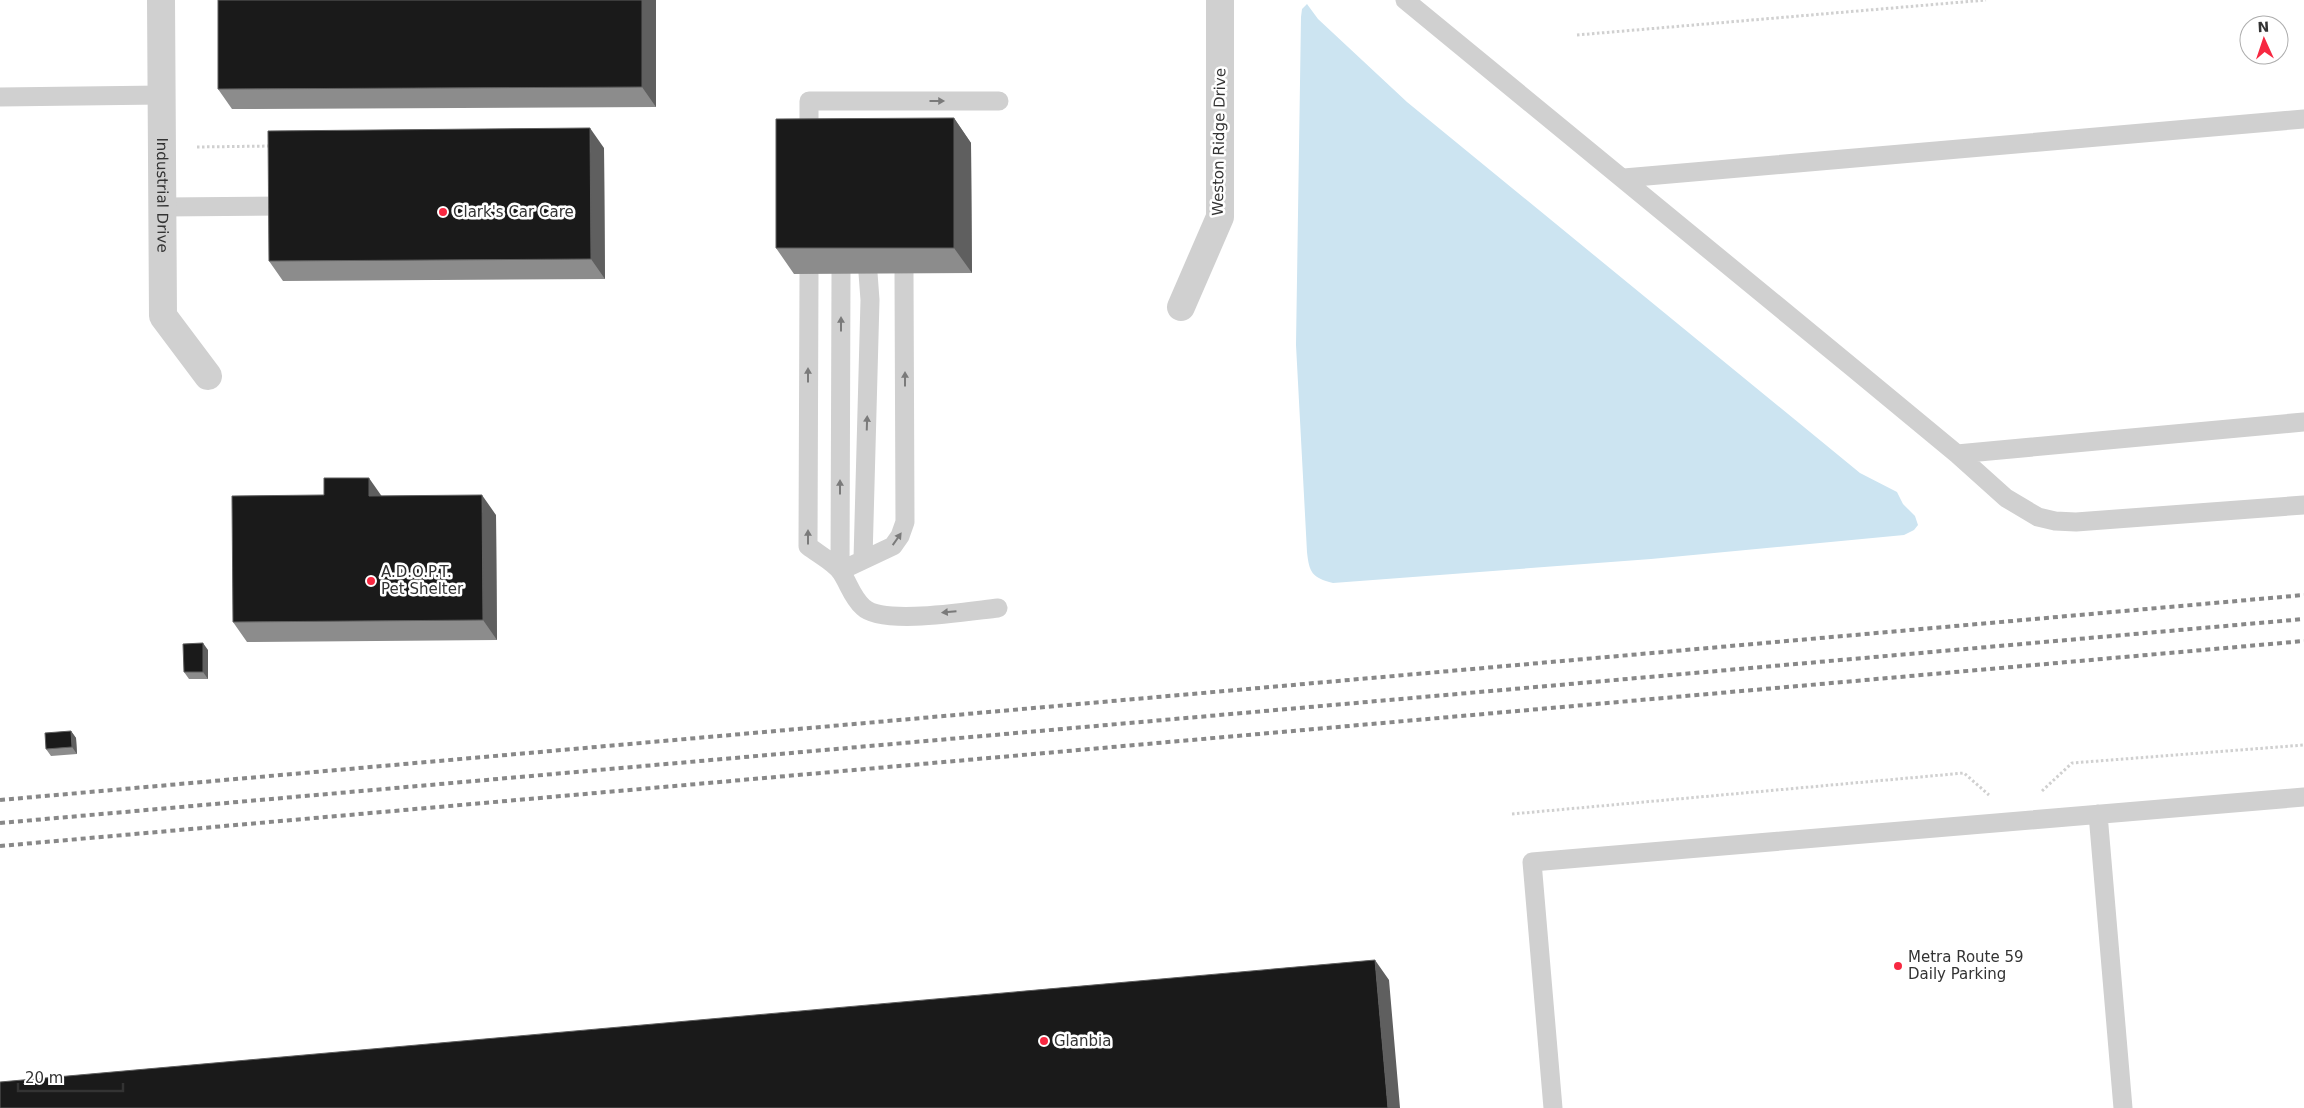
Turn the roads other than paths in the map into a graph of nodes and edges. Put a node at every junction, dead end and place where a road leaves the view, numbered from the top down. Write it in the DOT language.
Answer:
graph roads {
  1 [pos="161,0"];
  2 [pos="1220,0"];
  3 [pos="1405,0"];
  4 [pos="162,95"];
  5 [pos="0,97"];
  6 [pos="999,101"];
  7 [pos="2304,119"];
  8 [pos="809,144"];
  9 [pos="1624,178"];
  10 [pos="282,206"];
  11 [pos="163,207"];
  12 [pos="841,273"];
  13 [pos="868,273"];
  14 [pos="904,273"];
  15 [pos="810,274"];
  16 [pos="1181,307"];
  17 [pos="208,376"];
  18 [pos="2304,422"];
  19 [pos="1957,454"];
  20 [pos="2304,505"];
  21 [pos="863,559"];
  22 [pos="840,570"];
  23 [pos="998,608"];
  24 [pos="2304,797"];
  25 [pos="2098,814"];
  26 [pos="1553,1108"];
  27 [pos="2123,1108"];
  1 -- 4 [label="street, Industrial Drive"];
  2 -- 16 [label="street, Weston Ridge Drive"];
  3 -- 9 [label="lane"];
  4 -- 5 [label="lane"];
  4 -- 11 [label="street, Industrial Drive"];
  8 -- 6 [label="lane, one-way"];
  7 -- 9 [label="lane"];
  9 -- 19 [label="lane"];
  10 -- 11 [label="lane"];
  11 -- 17 [label="street, Industrial Drive"];
  22 -- 12 [label="lane, one-way"];
  21 -- 13 [label="lane, one-way"];
  21 -- 14 [label="lane, one-way"];
  22 -- 15 [label="lane, one-way"];
  18 -- 19 [label="lane"];
  19 -- 20 [label="lane"];
  21 -- 22 [label="lane"];
  23 -- 22 [label="lane, one-way"];
  24 -- 25 [label="lane"];
  25 -- 26 [label="lane"];
  25 -- 27 [label="lane"];
}
